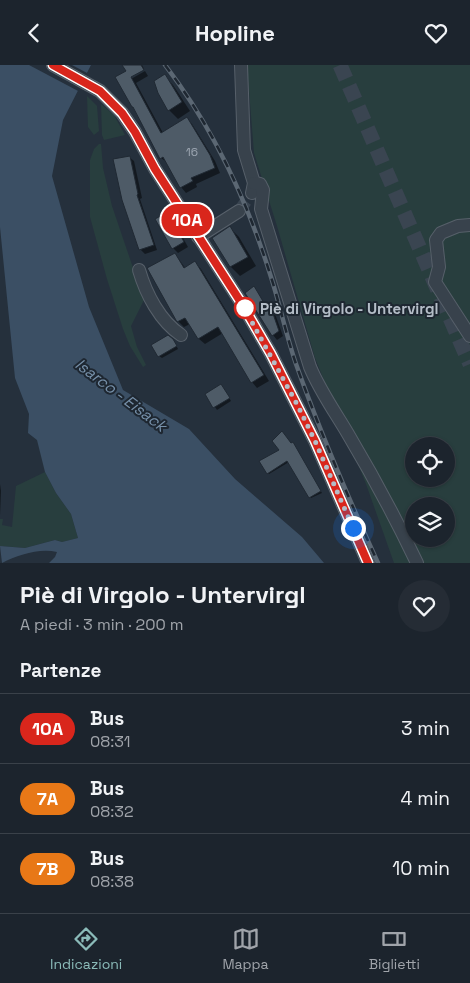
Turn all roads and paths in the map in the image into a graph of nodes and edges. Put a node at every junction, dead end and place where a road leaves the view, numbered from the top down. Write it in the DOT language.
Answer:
graph roads {
  1 [pos="53,65"];
  2 [pos="241,65"];
  3 [pos="239,211"];
  4 [pos="470,225"];
  5 [pos="198,237"];
  6 [pos="139,271"];
  7 [pos="181,335"];
  8 [pos="470,336"];
  9 [pos="368,563"];
  10 [pos="417,563"];
  1 -- 5 [label="street"];
  2 -- 10 [label="street"];
  3 -- 5 [label="street"];
  4 -- 8 [label="street"];
  5 -- 9 [label="street"];
  6 -- 7 [label="street"];
}
